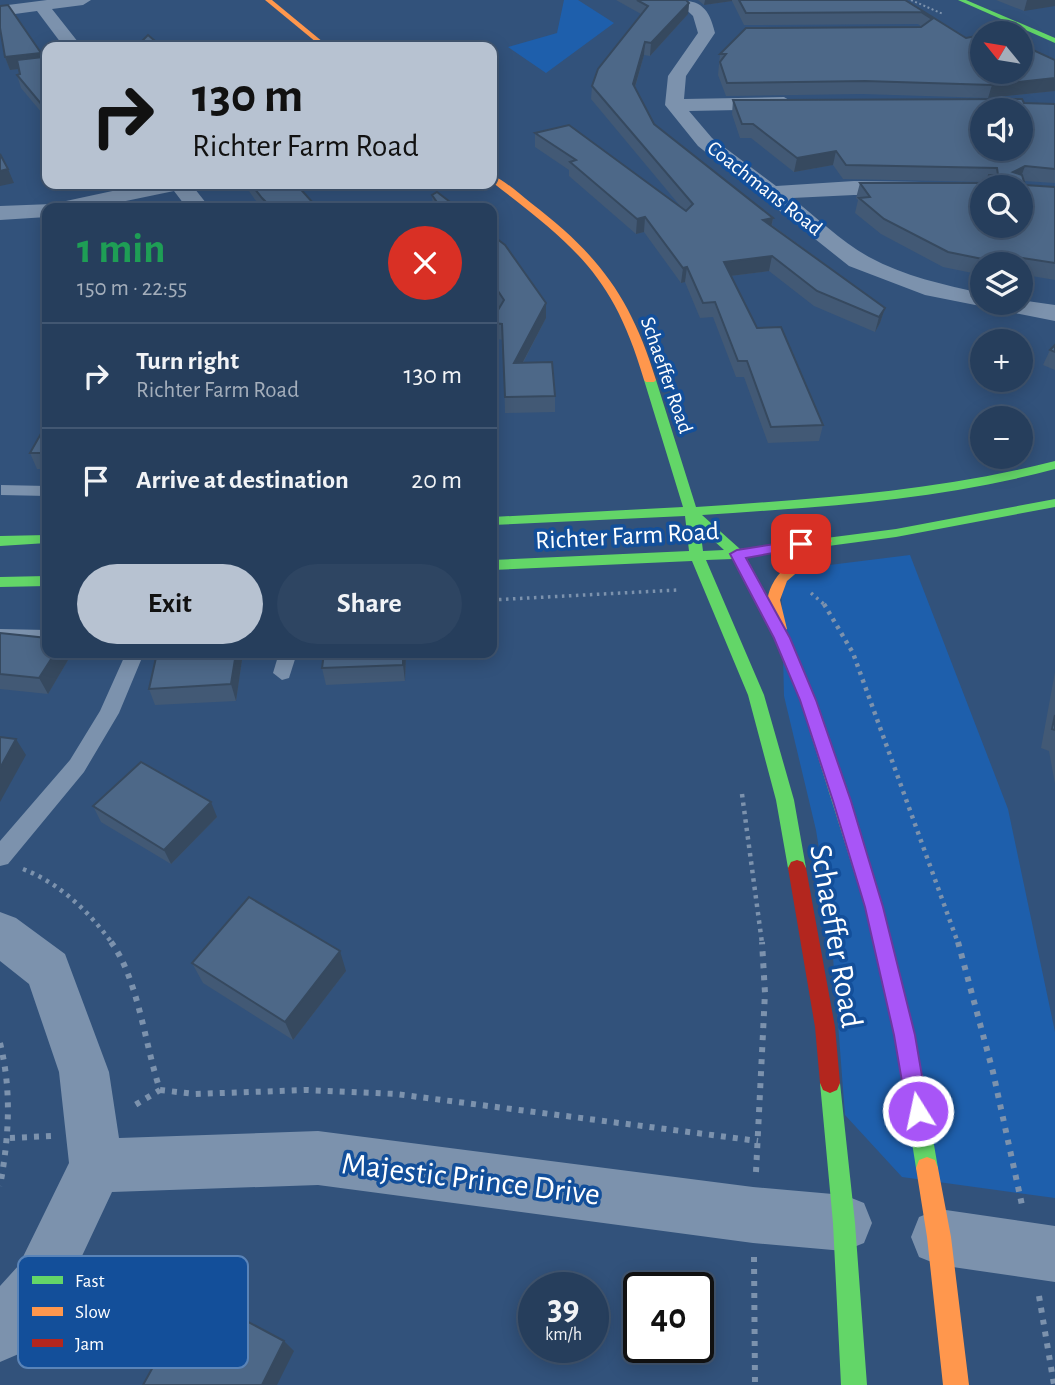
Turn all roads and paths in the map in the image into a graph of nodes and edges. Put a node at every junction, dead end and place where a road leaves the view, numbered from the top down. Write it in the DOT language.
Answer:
graph roads {
  1 [pos="83,0"];
  2 [pos="268,0"];
  3 [pos="684,0"];
  4 [pos="961,0"];
  5 [pos="41,6"];
  6 [pos="941,6"];
  7 [pos="0,11"];
  8 [pos="976,21"];
  9 [pos="1055,41"];
  10 [pos="69,42"];
  11 [pos="320,42"];
  12 [pos="1033,47"];
  13 [pos="1055,56"];
  14 [pos="806,103"];
  15 [pos="674,105"];
  16 [pos="497,182"];
  17 [pos="970,188"];
  18 [pos="153,189"];
  19 [pos="182,189"];
  20 [pos="772,193"];
  21 [pos="85,203"];
  22 [pos="194,203"];
  23 [pos="42,210"];
  24 [pos="0,213"];
  25 [pos="970,298"];
  26 [pos="1033,310"];
  27 [pos="1055,313"];
  28 [pos="1055,465"];
  29 [pos="1,491"];
  30 [pos="42,491"];
  31 [pos="1055,503"];
  32 [pos="691,512"];
  33 [pos="497,521"];
  34 [pos="42,539"];
  35 [pos="0,541"];
  36 [pos="825,541"];
  37 [pos="737,554"];
  38 [pos="697,556"];
  39 [pos="497,565"];
  40 [pos="705,575"];
  41 [pos="781,579"];
  42 [pos="42,581"];
  43 [pos="0,582"];
  44 [pos="678,590"];
  45 [pos="684,597"];
  46 [pos="497,600"];
  47 [pos="0,636"];
  48 [pos="42,637"];
  49 [pos="782,638"];
  50 [pos="133,658"];
  51 [pos="286,658"];
  52 [pos="282,673"];
  53 [pos="740,784"];
  54 [pos="0,857"];
  55 [pos="0,933"];
  56 [pos="0,1043"];
  57 [pos="160,1090"];
  58 [pos="758,1141"];
  59 [pos="96,1166"];
  60 [pos="0,1186"];
  61 [pos="753,1215"];
  62 [pos="844,1223"];
  63 [pos="939,1237"];
  64 [pos="1043,1252"];
  65 [pos="52,1256"];
  66 [pos="18,1310"];
  67 [pos="0,1332"];
  68 [pos="755,1385"];
  69 [pos="854,1385"];
  70 [pos="956,1385"];
  71 [pos="1054,1385"];
  1 -- 5 [label="street"];
  2 -- 11 [label="street"];
  3 -- 15 [label="street"];
  4 -- 9 [label="street"];
  5 -- 7 [label="street"];
  5 -- 10 [label="street"];
  6 -- 8 [label="street"];
  12 -- 13 [label="street"];
  14 -- 15 [label="street"];
  15 -- 20 [label="street, Coachmans Road"];
  16 -- 32 [label="street, Schaeffer Road"];
  17 -- 20 [label="street"];
  18 -- 21 [label="street"];
  19 -- 22 [label="street"];
  20 -- 25 [label="street, Coachmans Road"];
  23 -- 24 [label="street"];
  26 -- 27 [label="street"];
  28 -- 32 [label="street, Richter Farm Road"];
  29 -- 30 [label="lane"];
  31 -- 36 [label="street, Richter Farm Road"];
  32 -- 33 [label="street, Richter Farm Road"];
  32 -- 37 [label="street, Schaeffer Road"];
  32 -- 38 [label="street, Schaeffer Road"];
  34 -- 35 [label="street"];
  36 -- 37 [label="street, Richter Farm Road"];
  36 -- 41 [label="street"];
  37 -- 38 [label="street, Richter Farm Road"];
  37 -- 49 [label="street, Schaeffer Road"];
  38 -- 39 [label="street, Richter Farm Road"];
  38 -- 40 [label="street, Schaeffer Road"];
  40 -- 44 [label="path"];
  40 -- 62 [label="street, Schaeffer Road"];
  41 -- 49 [label="street"];
  41 -- 64 [label="path"];
  42 -- 43 [label="street"];
  44 -- 45 [label="path"];
  44 -- 46 [label="path"];
  47 -- 48 [label="lane"];
  49 -- 63 [label="street, Schaeffer Road"];
  50 -- 54 [label="lane"];
  51 -- 52 [label="lane"];
  53 -- 58 [label="path"];
  55 -- 59 [label="street"];
  56 -- 60 [label="path"];
  57 -- 58 [label="path"];
  58 -- 61 [label="path"];
  59 -- 61 [label="street, Majestic Prince Drive"];
  59 -- 65 [label="street"];
  61 -- 62 [label="street, Majestic Prince Drive"];
  61 -- 68 [label="path"];
  62 -- 69 [label="street, Schaeffer Road"];
  63 -- 64 [label="street"];
  63 -- 70 [label="street, Schaeffer Road"];
  64 -- 71 [label="path"];
  66 -- 67 [label="street"];
}
